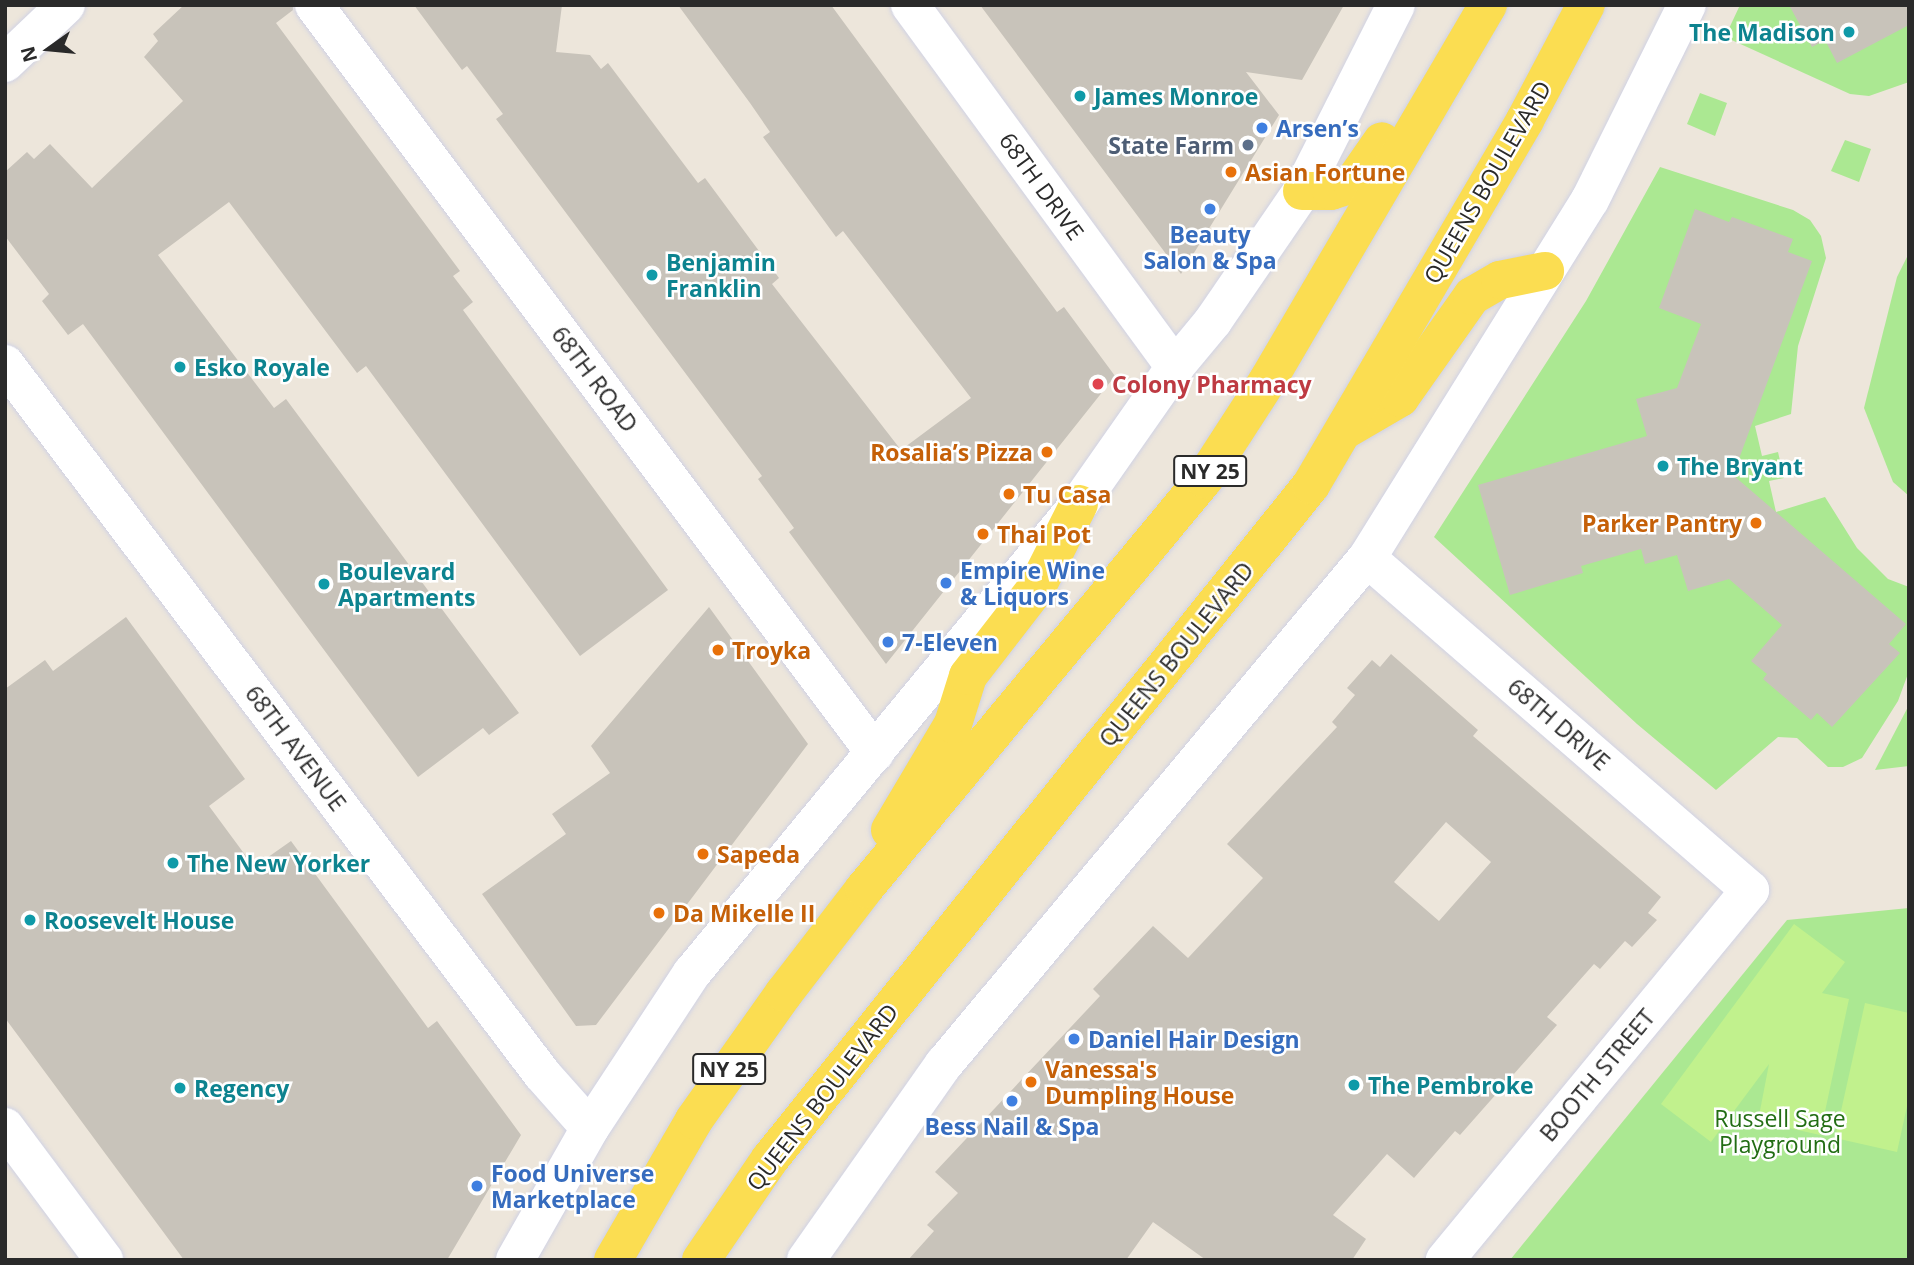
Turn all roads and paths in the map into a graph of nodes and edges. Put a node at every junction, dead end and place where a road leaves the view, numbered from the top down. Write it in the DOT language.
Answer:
graph roads {
  1 [pos="66,5"];
  2 [pos="314,5"];
  3 [pos="910,5"];
  4 [pos="1396,5"];
  5 [pos="1488,5"];
  6 [pos="1586,5"];
  7 [pos="1686,5"];
  8 [pos="1456,57"];
  9 [pos="5,63"];
  10 [pos="1302,191"];
  11 [pos="1545,271"];
  12 [pos="5,364"];
  13 [pos="1175,367"];
  14 [pos="1343,431"];
  15 [pos="1079,504"];
  16 [pos="1367,558"];
  17 [pos="875,753"];
  18 [pos="863,889"];
  19 [pos="1750,890"];
  20 [pos="5,1127"];
  21 [pos="590,1128"];
  22 [pos="104,1260"];
  23 [pos="515,1260"];
  24 [pos="612,1260"];
  25 [pos="701,1260"];
  26 [pos="806,1260"];
  27 [pos="1445,1260"];
  1 -- 9 [label="street"];
  2 -- 17 [label="street, 68TH ROAD"];
  3 -- 13 [label="street, 68TH DRIVE"];
  4 -- 10 [label="street"];
  5 -- 8 [label="main road, NY 25"];
  6 -- 14 [label="main road, QUEENS BOULEVARD"];
  7 -- 11 [label="street"];
  8 -- 10 [label="main road"];
  8 -- 18 [label="main road, NY 25"];
  10 -- 13 [label="street"];
  11 -- 14 [label="main road"];
  11 -- 16 [label="street"];
  12 -- 21 [label="street, 68TH AVENUE"];
  13 -- 15 [label="street"];
  14 -- 25 [label="main road, QUEENS BOULEVARD"];
  15 -- 17 [label="street"];
  15 -- 18 [label="main road"];
  16 -- 19 [label="street, 68TH DRIVE"];
  16 -- 26 [label="street"];
  17 -- 21 [label="street"];
  18 -- 24 [label="main road, NY 25"];
  19 -- 27 [label="street, BOOTH STREET"];
  20 -- 22 [label="street"];
  21 -- 23 [label="street"];
}
